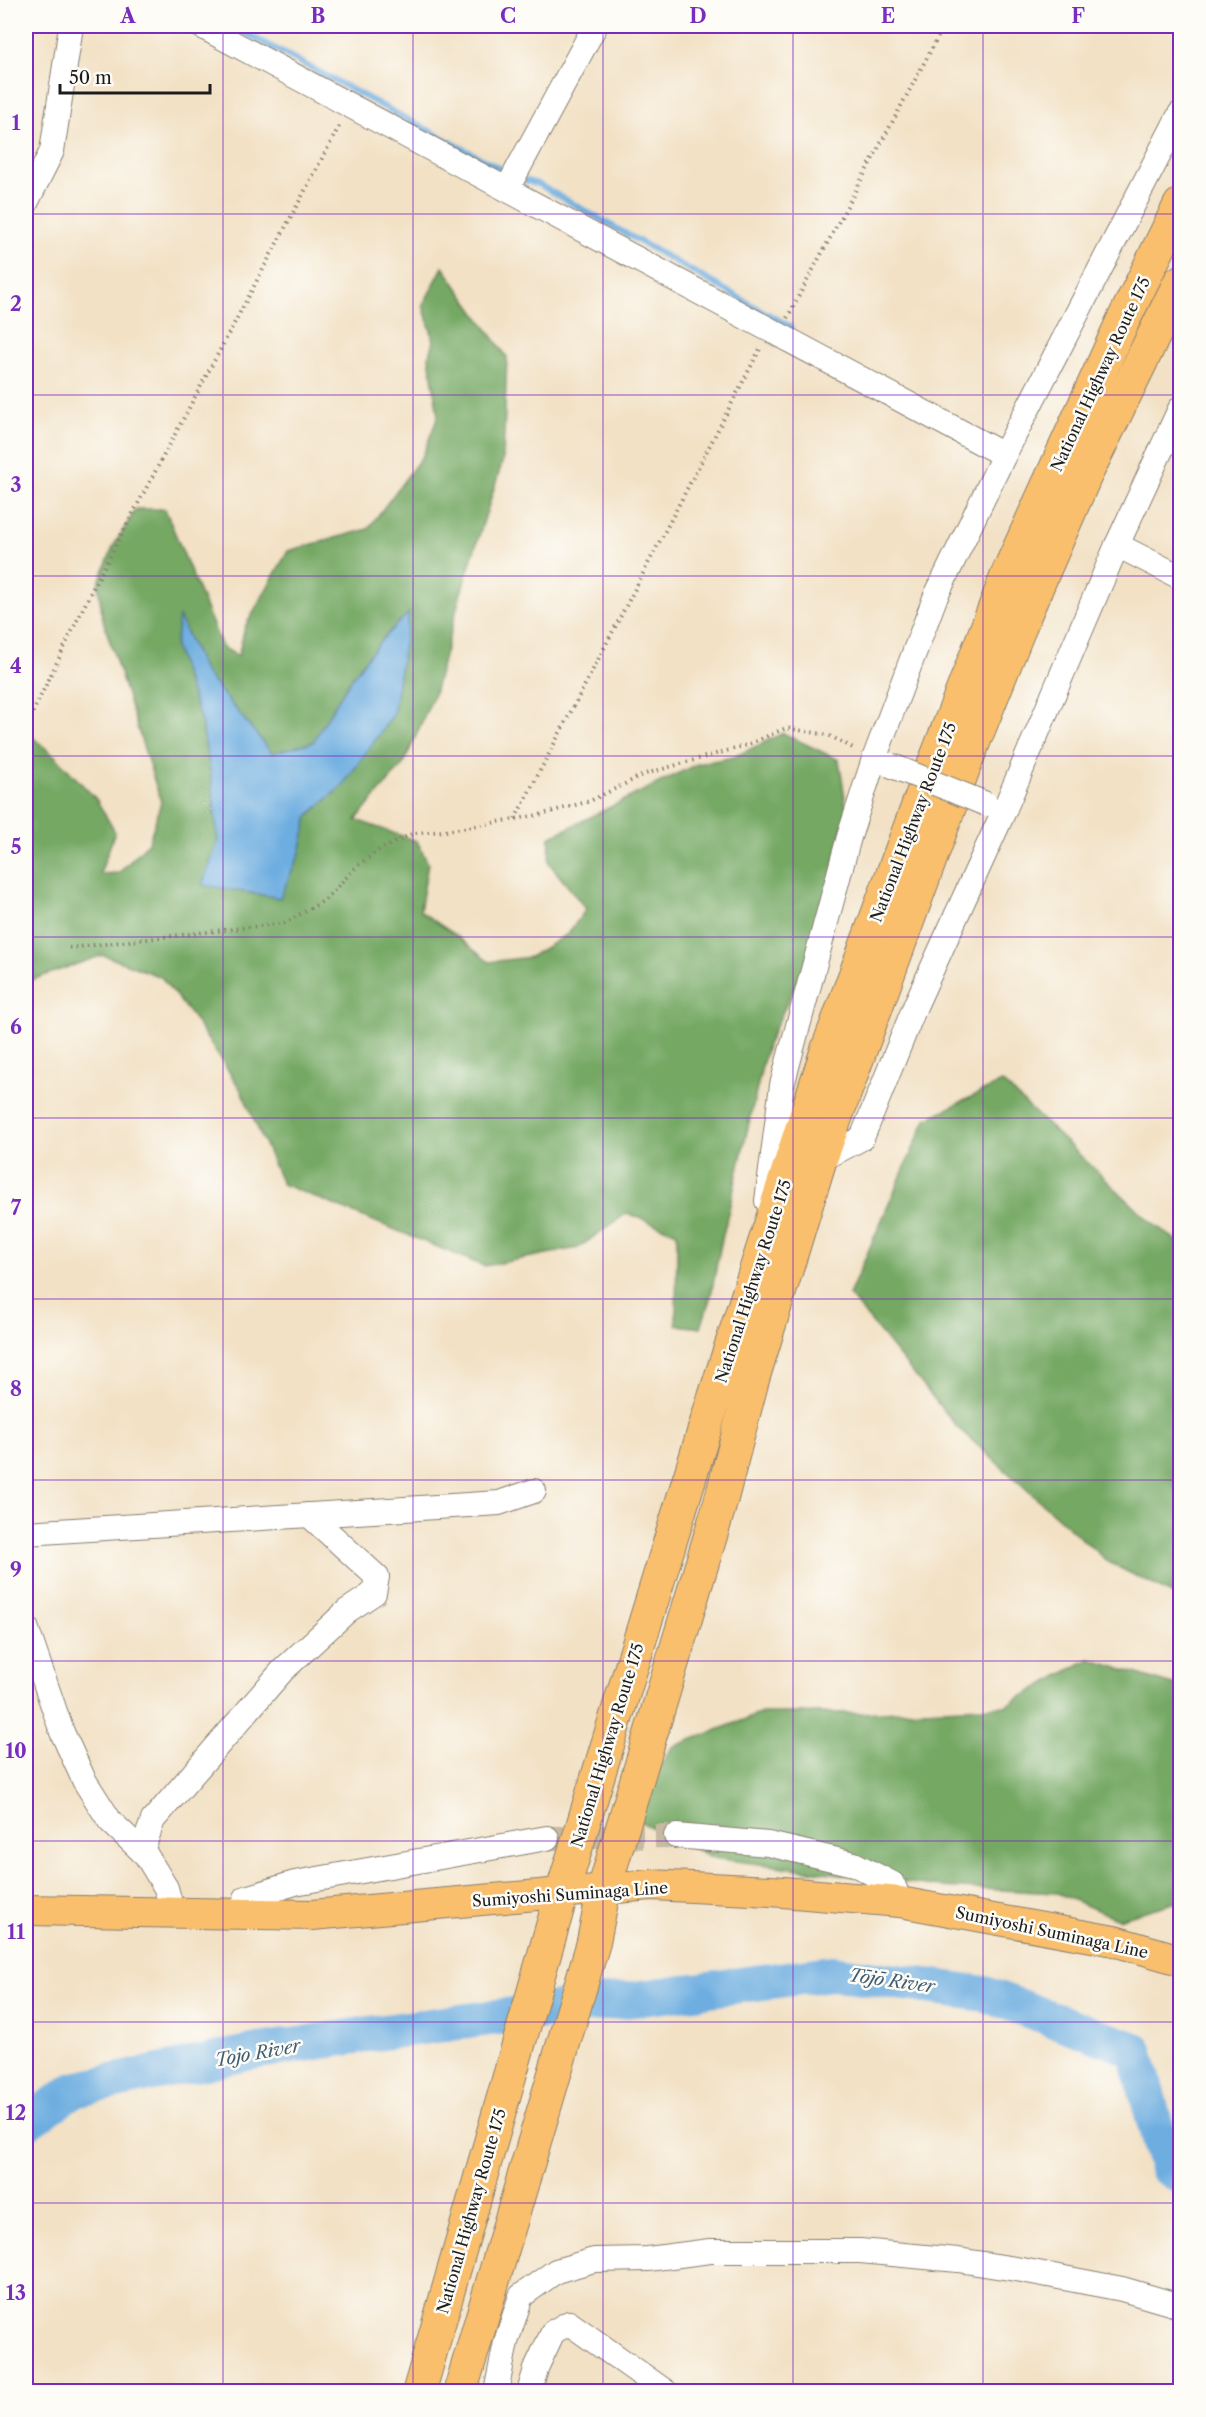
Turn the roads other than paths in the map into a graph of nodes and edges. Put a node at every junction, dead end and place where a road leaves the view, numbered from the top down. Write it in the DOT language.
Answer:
graph roads {
  1 [pos="71,26"];
  2 [pos="201,26"];
  3 [pos="595,26"];
  4 [pos="1180,114"];
  5 [pos="507,189"];
  6 [pos="26,203"];
  7 [pos="1180,205"];
  8 [pos="1180,282"];
  9 [pos="1180,409"];
  10 [pos="1004,455"];
  11 [pos="1117,545"];
  12 [pos="1180,577"];
  13 [pos="882,762"];
  14 [pos="995,809"];
  15 [pos="820,1160"];
  16 [pos="759,1266"];
  17 [pos="534,1491"];
  18 [pos="309,1515"];
  19 [pos="26,1533"];
  20 [pos="26,1627"];
  21 [pos="676,1836"];
  22 [pos="547,1838"];
  23 [pos="142,1851"];
  24 [pos="604,1889"];
  25 [pos="562,1893"];
  26 [pos="900,1902"];
  27 [pos="26,1910"];
  28 [pos="173,1913"];
  29 [pos="239,1914"];
  30 [pos="1180,1960"];
  31 [pos="1180,2306"];
  32 [pos="419,2391"];
  33 [pos="460,2391"];
  34 [pos="496,2391"];
  35 [pos="529,2391"];
  36 [pos="666,2391"];
  1 -- 6 [label="street"];
  2 -- 5 [label="street"];
  3 -- 5 [label="street"];
  4 -- 10 [label="street"];
  5 -- 10 [label="street"];
  7 -- 16 [label="highway, National Highway Route 175"];
  8 -- 15 [label="highway, National Highway Route 175"];
  9 -- 11 [label="street"];
  10 -- 13 [label="street"];
  11 -- 12 [label="street"];
  11 -- 14 [label="street"];
  13 -- 14 [label="street, bridge"];
  13 -- 16 [label="street"];
  14 -- 15 [label="street"];
  15 -- 24 [label="highway, National Highway Route 175"];
  16 -- 25 [label="highway, National Highway Route 175"];
  17 -- 18 [label="street"];
  18 -- 19 [label="street"];
  18 -- 23 [label="street"];
  20 -- 23 [label="street"];
  21 -- 26 [label="street"];
  22 -- 29 [label="street"];
  23 -- 28 [label="street"];
  24 -- 25 [label="main road, Sumiyoshi Suminaga Line"];
  24 -- 26 [label="main road, Sumiyoshi Suminaga Line"];
  24 -- 33 [label="highway, National Highway Route 175"];
  25 -- 29 [label="main road, Sumiyoshi Suminaga Line"];
  25 -- 32 [label="highway, National Highway Route 175"];
  26 -- 30 [label="main road, Sumiyoshi Suminaga Line"];
  27 -- 28 [label="main road, Sumiyoshi Suminaga Line"];
  28 -- 29 [label="main road, Sumiyoshi Suminaga Line"];
  31 -- 34 [label="street"];
  35 -- 36 [label="street"];
}
